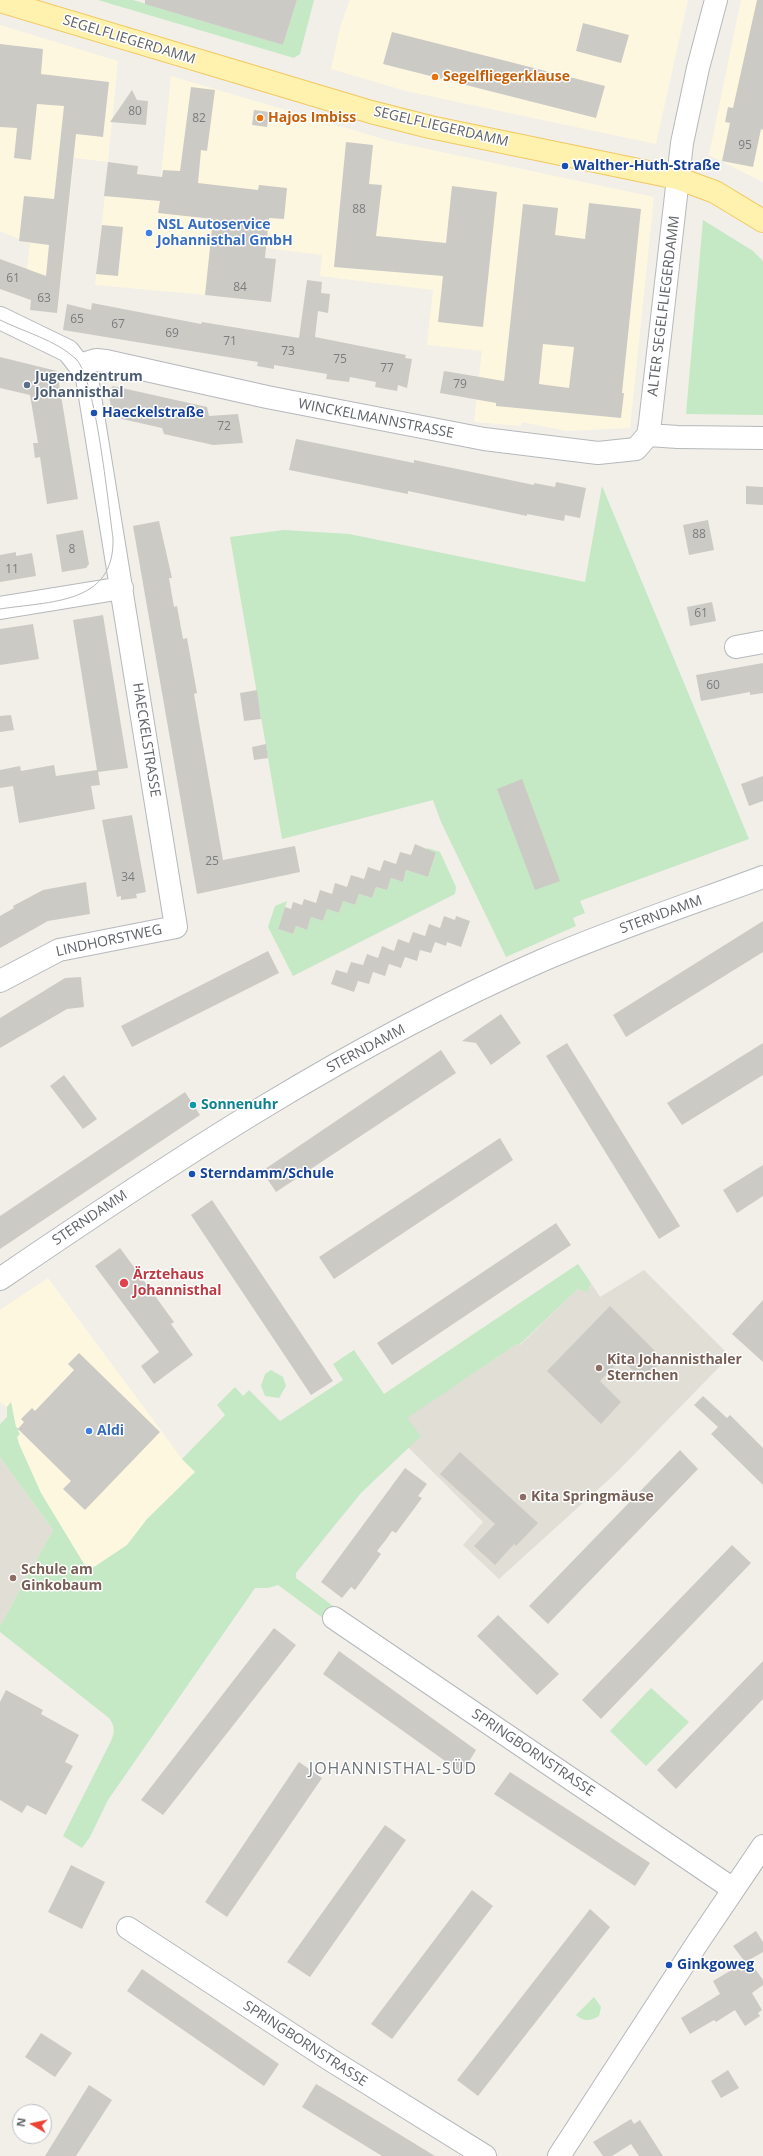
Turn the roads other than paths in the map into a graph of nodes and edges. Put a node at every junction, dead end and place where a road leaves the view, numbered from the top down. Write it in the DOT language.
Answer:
graph roads {
  1 [pos="716,0"];
  2 [pos="0,1"];
  3 [pos="677,178"];
  4 [pos="763,221"];
  5 [pos="0,318"];
  6 [pos="79,365"];
  7 [pos="648,434"];
  8 [pos="763,438"];
  9 [pos="122,588"];
  10 [pos="0,608"];
  11 [pos="763,642"];
  12 [pos="736,647"];
  13 [pos="763,877"];
  14 [pos="176,927"];
  15 [pos="0,981"];
  16 [pos="0,1279"];
  17 [pos="334,1618"];
  18 [pos="763,1846"];
  19 [pos="733,1890"];
  20 [pos="128,1928"];
  21 [pos="485,2156"];
  22 [pos="559,2156"];
  1 -- 3 [label="street"];
  2 -- 3 [label="main road, SEGELFLIEGERDAMM"];
  3 -- 4 [label="main road, SEGELFLIEGERDAMM"];
  3 -- 7 [label="street, ALTER SEGELFLIEGERDAMM"];
  5 -- 6 [label="street"];
  6 -- 7 [label="street, WINCKELMANNSTRASSE"];
  6 -- 9 [label="street, HAECKELSTRASSE"];
  7 -- 8 [label="street"];
  9 -- 10 [label="street"];
  9 -- 14 [label="street, HAECKELSTRASSE"];
  11 -- 12 [label="street"];
  13 -- 16 [label="street, STERNDAMM"];
  14 -- 15 [label="street, LINDHORSTWEG"];
  17 -- 19 [label="street, SPRINGBORNSTRASSE"];
  18 -- 19 [label="street"];
  19 -- 22 [label="street"];
  20 -- 21 [label="street, SPRINGBORNSTRASSE"];
}
